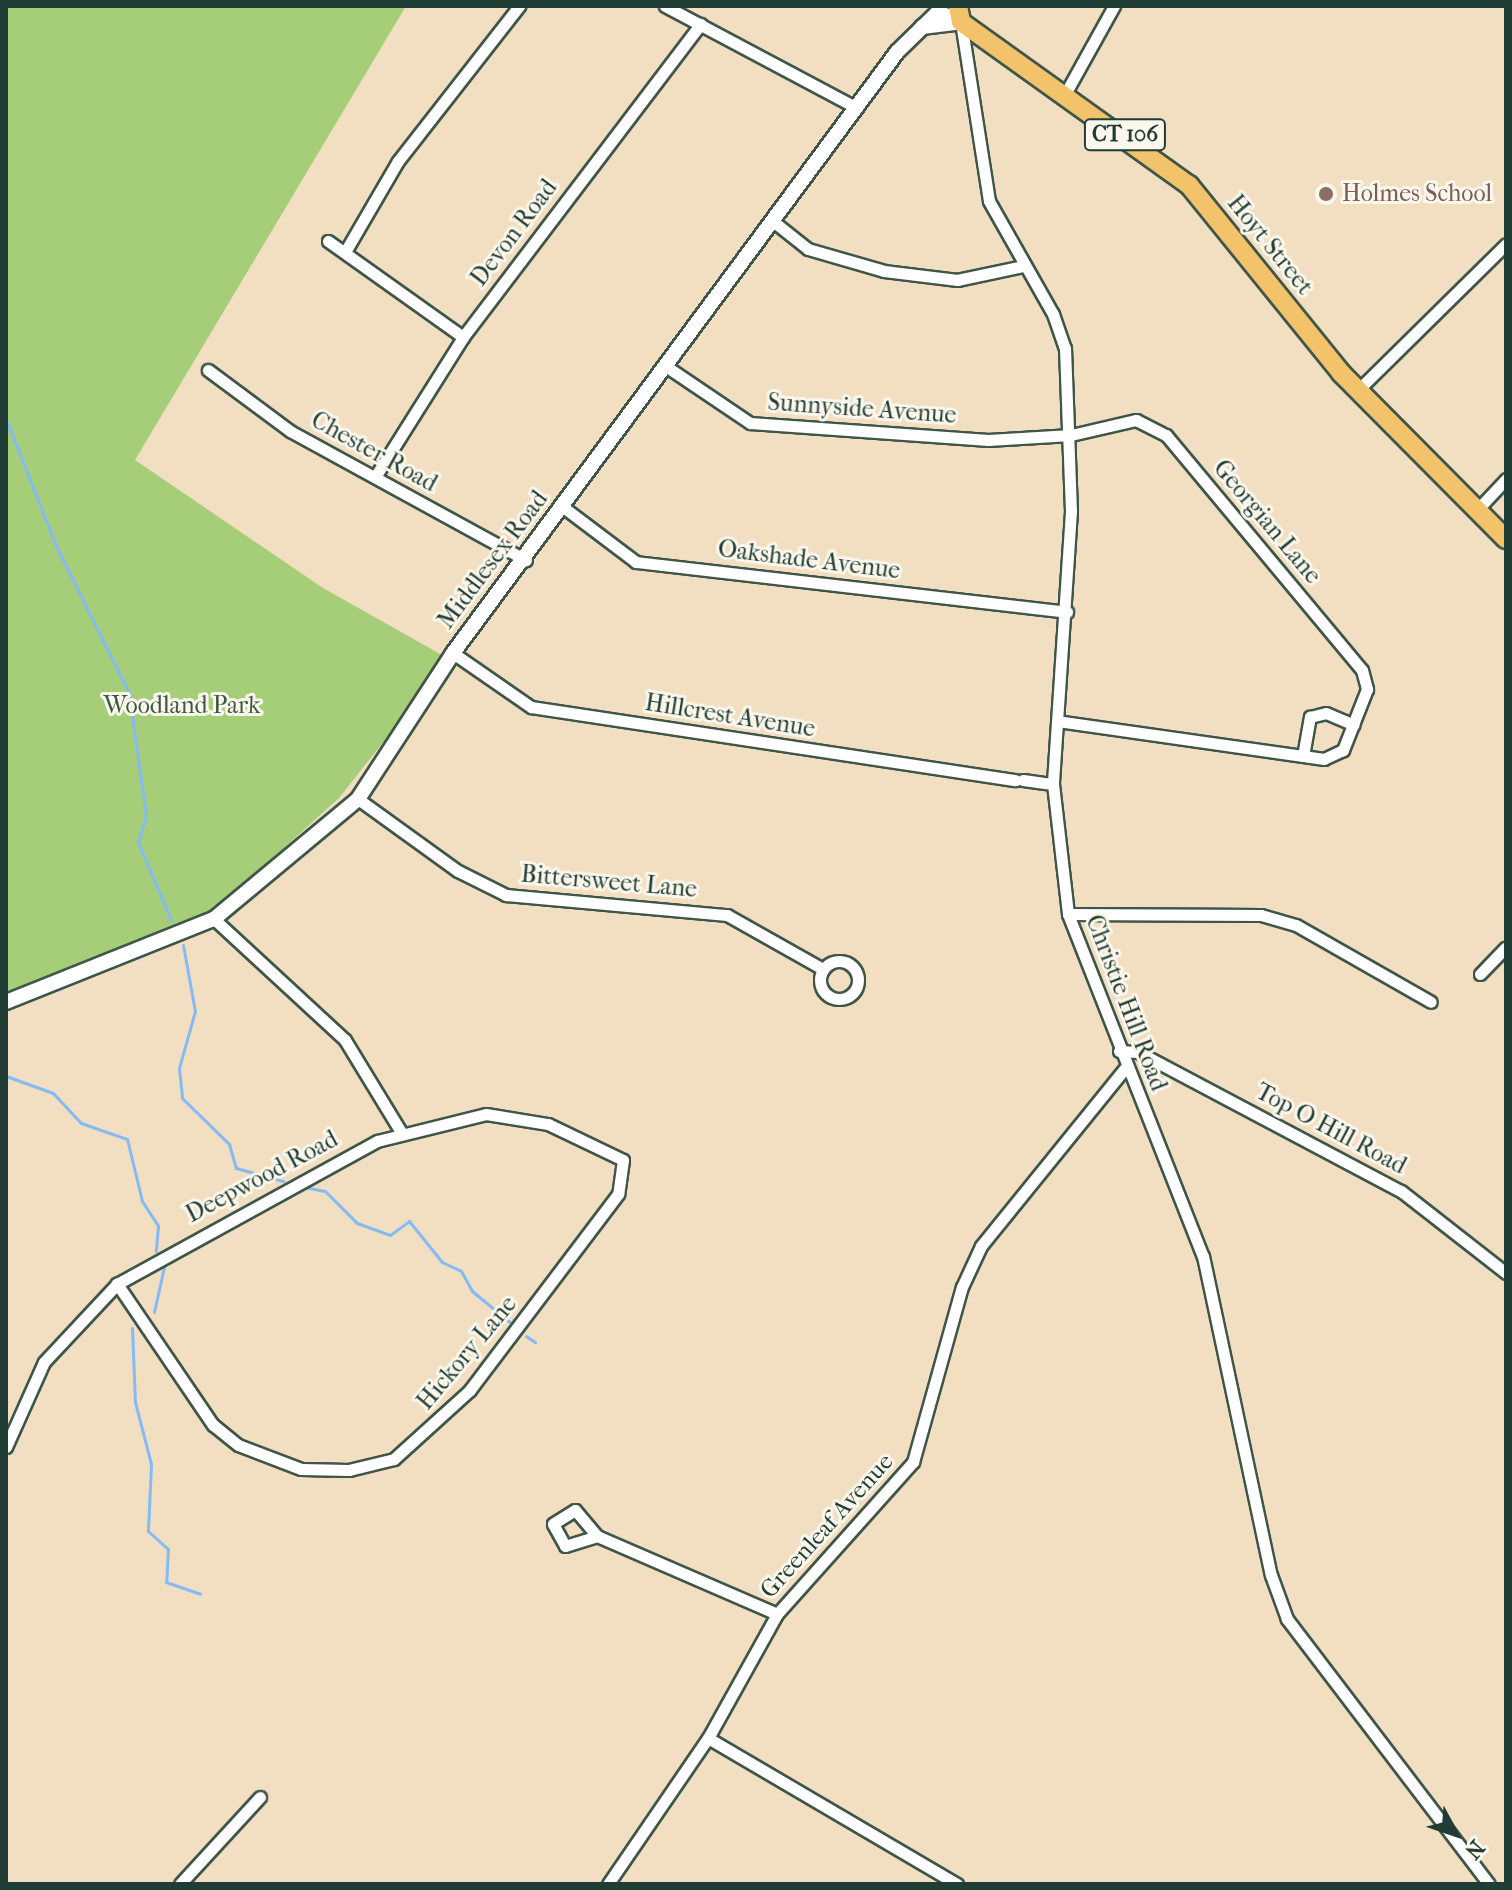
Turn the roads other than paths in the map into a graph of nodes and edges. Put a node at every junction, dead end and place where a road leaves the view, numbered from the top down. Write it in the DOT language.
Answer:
graph roads {
  1 [pos="519,6"];
  2 [pos="665,6"];
  3 [pos="1114,6"];
  4 [pos="960,14"];
  5 [pos="701,24"];
  6 [pos="1065,94"];
  7 [pos="857,108"];
  8 [pos="774,222"];
  9 [pos="328,241"];
  10 [pos="1506,244"];
  11 [pos="345,252"];
  12 [pos="1023,266"];
  13 [pos="463,337"];
  14 [pos="667,367"];
  15 [pos="208,370"];
  16 [pos="1357,391"];
  17 [pos="1071,435"];
  18 [pos="375,477"];
  19 [pos="1506,479"];
  20 [pos="563,507"];
  21 [pos="1476,511"];
  22 [pos="1506,539"];
  23 [pos="526,560"];
  24 [pos="1067,612"];
  25 [pos="453,653"];
  26 [pos="1058,721"];
  27 [pos="1354,725"];
  28 [pos="1303,756"];
  29 [pos="1053,784"];
  30 [pos="358,799"];
  31 [pos="1068,914"];
  32 [pos="214,919"];
  33 [pos="1506,947"];
  34 [pos="823,969"];
  35 [pos="1480,974"];
  36 [pos="6,1002"];
  37 [pos="1431,1002"];
  38 [pos="1119,1051"];
  39 [pos="1125,1068"];
  40 [pos="401,1132"];
  41 [pos="623,1160"];
  42 [pos="1506,1273"];
  43 [pos="117,1284"];
  44 [pos="6,1447"];
  45 [pos="597,1536"];
  46 [pos="777,1614"];
  47 [pos="708,1738"];
  48 [pos="260,1797"];
  49 [pos="180,1884"];
  50 [pos="608,1884"];
  51 [pos="957,1884"];
  52 [pos="1489,1884"];
  1 -- 11 [label="street"];
  2 -- 5 [label="street"];
  3 -- 6 [label="street"];
  4 -- 6 [label="main road, Hoyt Street / CT 106"];
  4 -- 7 [label="street, Middlesex Road"];
  4 -- 12 [label="street, Christie Hill Road"];
  5 -- 7 [label="street"];
  5 -- 13 [label="street, Devon Road"];
  6 -- 16 [label="main road, Hoyt Street / CT 106"];
  7 -- 8 [label="street, Middlesex Road"];
  8 -- 12 [label="street"];
  8 -- 14 [label="street, Middlesex Road"];
  9 -- 11 [label="street"];
  10 -- 16 [label="street"];
  11 -- 13 [label="street"];
  12 -- 17 [label="street, Christie Hill Road"];
  13 -- 18 [label="street, Devon Road"];
  14 -- 17 [label="street, Sunnyside Avenue"];
  14 -- 20 [label="street, Middlesex Road"];
  15 -- 18 [label="street, Chester Road"];
  16 -- 21 [label="main road, Hoyt Street / CT 106"];
  17 -- 24 [label="street, Christie Hill Road"];
  17 -- 27 [label="street, Georgian Lane"];
  18 -- 23 [label="street, Chester Road"];
  19 -- 21 [label="street"];
  20 -- 23 [label="street, Middlesex Road"];
  20 -- 24 [label="street, Oakshade Avenue"];
  21 -- 22 [label="main road, Hoyt Street / CT 106"];
  23 -- 25 [label="street, Middlesex Road"];
  24 -- 26 [label="street, Christie Hill Road"];
  25 -- 29 [label="street, Hillcrest Avenue"];
  25 -- 30 [label="street, Middlesex Road"];
  26 -- 28 [label="street, Georgian Lane"];
  26 -- 29 [label="street, Christie Hill Road"];
  27 -- 28 [label="street, Georgian Lane"];
  27 -- 28 [label="street"];
  29 -- 31 [label="street, Christie Hill Road"];
  30 -- 32 [label="street, Middlesex Road"];
  30 -- 34 [label="street, Bittersweet Lane"];
  31 -- 37 [label="street"];
  31 -- 38 [label="street, Christie Hill Road"];
  32 -- 36 [label="street, Middlesex Road"];
  32 -- 40 [label="street"];
  33 -- 35 [label="street"];
  38 -- 39 [label="street, Christie Hill Road"];
  38 -- 42 [label="street, Top O Hill Road"];
  39 -- 46 [label="street, Greenleaf Avenue"];
  39 -- 52 [label="street, Christie Hill Road"];
  40 -- 41 [label="street, Deepwood Road"];
  40 -- 43 [label="street, Deepwood Road"];
  41 -- 43 [label="street, Hickory Lane"];
  43 -- 44 [label="street, Deepwood Road"];
  45 -- 46 [label="street"];
  46 -- 47 [label="street, Greenleaf Avenue"];
  47 -- 50 [label="street, Greenleaf Avenue"];
  47 -- 51 [label="street"];
  48 -- 49 [label="street"];
}
